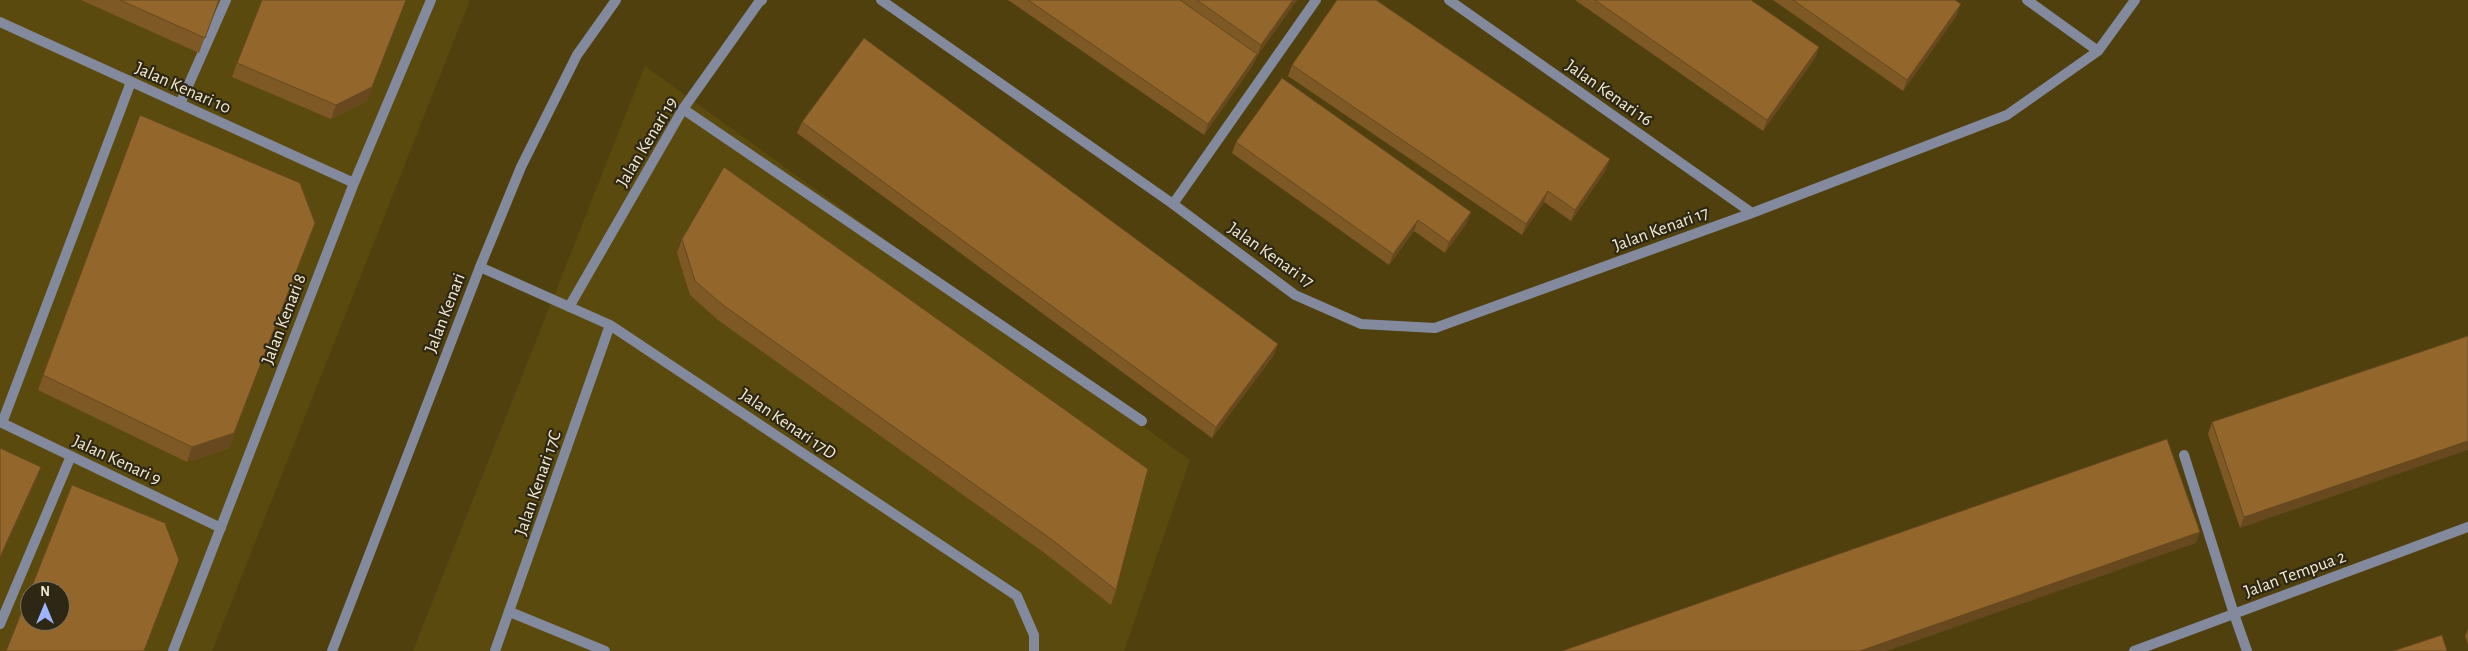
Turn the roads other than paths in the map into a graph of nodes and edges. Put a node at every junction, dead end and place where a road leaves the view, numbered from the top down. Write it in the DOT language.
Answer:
graph roads {
  1 [pos="226,0"];
  2 [pos="431,0"];
  3 [pos="616,0"];
  4 [pos="762,0"];
  5 [pos="881,0"];
  6 [pos="1316,0"];
  7 [pos="1448,0"];
  8 [pos="2027,0"];
  9 [pos="2136,0"];
  10 [pos="0,22"];
  11 [pos="2098,51"];
  12 [pos="131,82"];
  13 [pos="180,104"];
  14 [pos="684,109"];
  15 [pos="354,183"];
  16 [pos="1173,204"];
  17 [pos="1752,213"];
  18 [pos="480,267"];
  19 [pos="569,307"];
  20 [pos="610,326"];
  21 [pos="1142,421"];
  22 [pos="1,422"];
  23 [pos="2184,455"];
  24 [pos="71,456"];
  25 [pos="2468,527"];
  26 [pos="221,528"];
  27 [pos="510,612"];
  28 [pos="2234,614"];
  29 [pos="0,624"];
  30 [pos="173,651"];
  31 [pos="332,651"];
  32 [pos="495,651"];
  33 [pos="605,651"];
  34 [pos="1034,651"];
  35 [pos="2134,651"];
  36 [pos="2247,651"];
  1 -- 13 [label="street"];
  2 -- 15 [label="street, Jalan Kenari 8"];
  3 -- 18 [label="street, Jalan Kenari"];
  4 -- 14 [label="street, Jalan Kenari 19"];
  5 -- 16 [label="street, Jalan Kenari 17"];
  6 -- 16 [label="street"];
  7 -- 17 [label="street, Jalan Kenari 16"];
  8 -- 11 [label="street"];
  9 -- 11 [label="street, Jalan Kenari 17"];
  10 -- 12 [label="street, Jalan Kenari 10"];
  11 -- 17 [label="street, Jalan Kenari 17"];
  12 -- 13 [label="street, Jalan Kenari 10"];
  12 -- 22 [label="street"];
  13 -- 15 [label="street, Jalan Kenari 10"];
  14 -- 19 [label="street, Jalan Kenari 19"];
  14 -- 21 [label="street"];
  15 -- 26 [label="street, Jalan Kenari 8"];
  16 -- 17 [label="street, Jalan Kenari 17"];
  18 -- 19 [label="street, Jalan Kenari 17D"];
  18 -- 31 [label="street, Jalan Kenari"];
  19 -- 20 [label="street, Jalan Kenari 17D"];
  20 -- 27 [label="street, Jalan Kenari 17C"];
  20 -- 34 [label="street, Jalan Kenari 17D"];
  22 -- 24 [label="street, Jalan Kenari 9"];
  23 -- 28 [label="street"];
  24 -- 26 [label="street, Jalan Kenari 9"];
  24 -- 29 [label="street"];
  25 -- 28 [label="street, Jalan Tempua 2"];
  26 -- 30 [label="street, Jalan Kenari 8"];
  27 -- 32 [label="street, Jalan Kenari 17C"];
  27 -- 33 [label="street"];
  28 -- 35 [label="street, Jalan Tempua 2"];
  28 -- 36 [label="street"];
}
